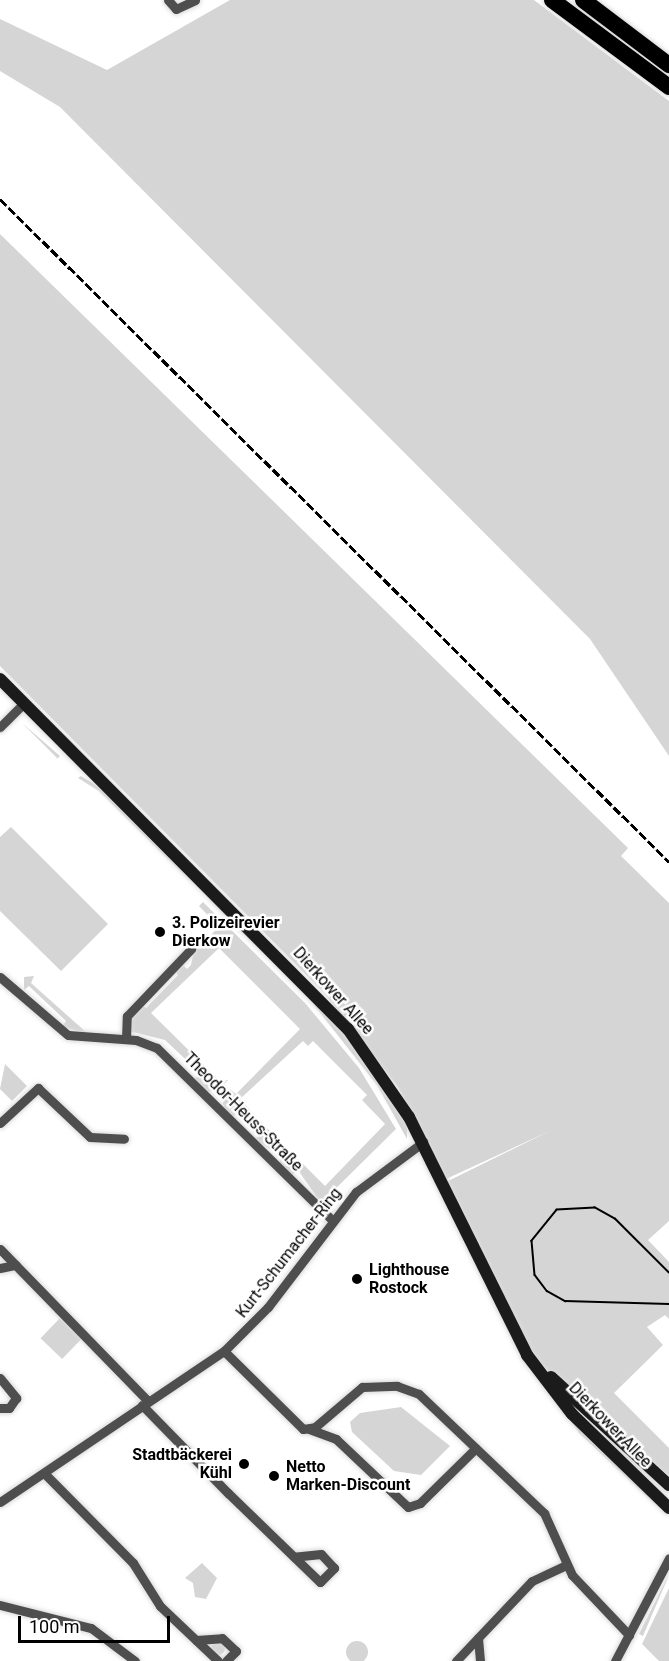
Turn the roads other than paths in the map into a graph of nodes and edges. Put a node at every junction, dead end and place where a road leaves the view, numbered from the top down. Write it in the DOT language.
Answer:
graph roads {
  1 [pos="168,0"];
  2 [pos="552,0"];
  3 [pos="582,0"];
  4 [pos="195,1"];
  5 [pos="669,65"];
  6 [pos="669,87"];
  7 [pos="0,680"];
  8 [pos="24,703"];
  9 [pos="0,727"];
  10 [pos="191,949"];
  11 [pos="0,977"];
  12 [pos="126,1040"];
  13 [pos="0,1107"];
  14 [pos="8,1115"];
  15 [pos="0,1123"];
  16 [pos="124,1138"];
  17 [pos="423,1142"];
  18 [pos="332,1220"];
  19 [pos="0,1249"];
  20 [pos="16,1265"];
  21 [pos="0,1268"];
  22 [pos="515,1331"];
  23 [pos="224,1351"];
  24 [pos="0,1378"];
  25 [pos="145,1403"];
  26 [pos="0,1408"];
  27 [pos="309,1429"];
  28 [pos="476,1448"];
  29 [pos="44,1473"];
  30 [pos="669,1485"];
  31 [pos="0,1502"];
  32 [pos="669,1508"];
  33 [pos="294,1557"];
  34 [pos="669,1558"];
  35 [pos="567,1565"];
  36 [pos="0,1605"];
  37 [pos="628,1635"];
  38 [pos="478,1638"];
  39 [pos="196,1640"];
  40 [pos="135,1661"];
  41 [pos="218,1661"];
  42 [pos="226,1661"];
  43 [pos="456,1661"];
  44 [pos="480,1661"];
  45 [pos="615,1661"];
  1 -- 4 [label="street"];
  2 -- 6 [label="highway"];
  3 -- 5 [label="highway"];
  7 -- 8 [label="main road, Dierkower Allee"];
  8 -- 9 [label="street"];
  8 -- 17 [label="main road, Dierkower Allee"];
  10 -- 12 [label="street"];
  11 -- 12 [label="street, Theodor-Heuss-Straße"];
  12 -- 18 [label="street, Theodor-Heuss-Straße"];
  13 -- 14 [label="street"];
  14 -- 15 [label="street"];
  14 -- 16 [label="street"];
  17 -- 18 [label="street, Kurt-Schumacher-Ring"];
  17 -- 22 [label="main road, Dierkower Allee"];
  18 -- 23 [label="street, Kurt-Schumacher-Ring"];
  19 -- 20 [label="street"];
  20 -- 21 [label="street"];
  20 -- 25 [label="street"];
  22 -- 30 [label="main road, Dierkower Allee"];
  22 -- 32 [label="main road, Dierkower Allee"];
  23 -- 25 [label="street, Kurt-Schumacher-Ring"];
  23 -- 27 [label="street"];
  24 -- 26 [label="street"];
  25 -- 29 [label="street, Kurt-Schumacher-Ring"];
  25 -- 33 [label="street"];
  27 -- 28 [label="street"];
  27 -- 28 [label="street"];
  28 -- 35 [label="street"];
  29 -- 31 [label="street, Kurt-Schumacher-Ring"];
  29 -- 39 [label="street"];
  34 -- 37 [label="street"];
  35 -- 37 [label="street"];
  35 -- 38 [label="street"];
  36 -- 40 [label="street"];
  37 -- 45 [label="street"];
  38 -- 43 [label="street"];
  38 -- 44 [label="street"];
  39 -- 41 [label="street"];
  39 -- 42 [label="street"];
}
